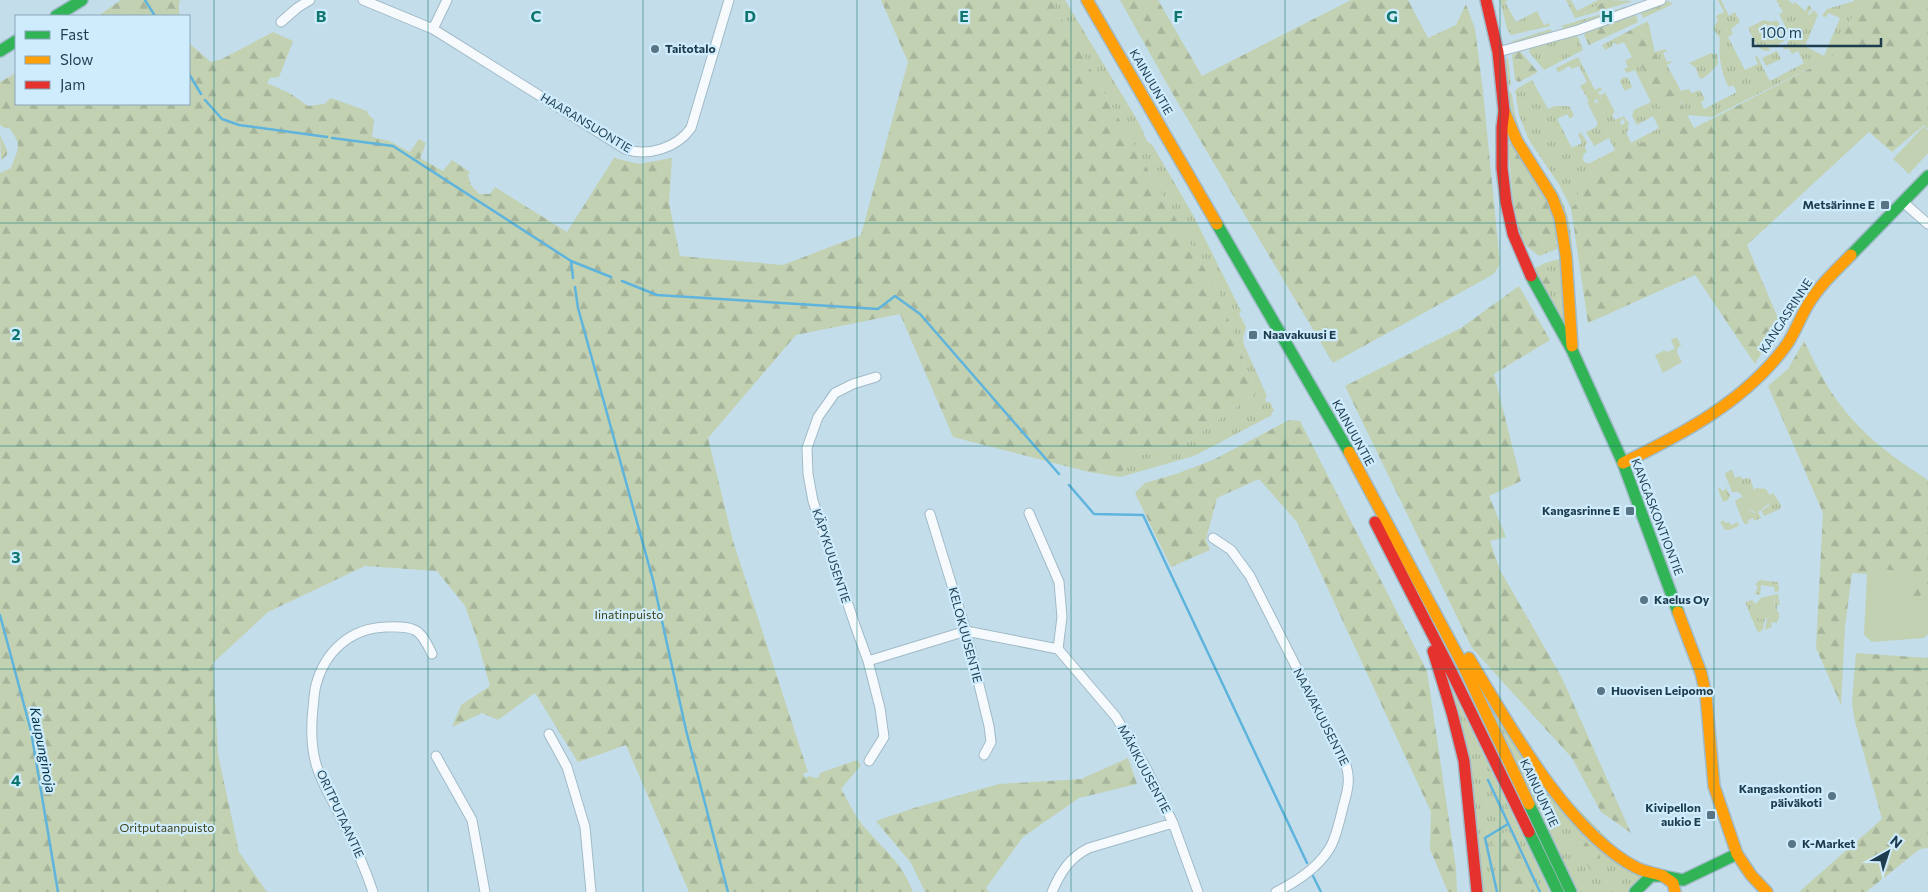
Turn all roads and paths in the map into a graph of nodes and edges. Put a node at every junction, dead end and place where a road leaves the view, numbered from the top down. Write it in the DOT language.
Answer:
graph roads {
  1 [pos="82,0"];
  2 [pos="310,0"];
  3 [pos="363,0"];
  4 [pos="447,0"];
  5 [pos="729,0"];
  6 [pos="1076,0"];
  7 [pos="1087,0"];
  8 [pos="1486,0"];
  9 [pos="1662,0"];
  10 [pos="58,15"];
  11 [pos="281,22"];
  12 [pos="433,29"];
  13 [pos="15,42"];
  14 [pos="0,51"];
  15 [pos="1498,52"];
  16 [pos="1504,111"];
  17 [pos="1928,176"];
  18 [pos="1903,202"];
  19 [pos="1928,224"];
  20 [pos="1572,350"];
  21 [pos="876,377"];
  22 [pos="1623,463"];
  23 [pos="1029,513"];
  24 [pos="930,514"];
  25 [pos="1213,538"];
  26 [pos="1425,608"];
  27 [pos="966,631"];
  28 [pos="1058,649"];
  29 [pos="432,654"];
  30 [pos="868,661"];
  31 [pos="549,734"];
  32 [pos="984,755"];
  33 [pos="436,756"];
  34 [pos="869,761"];
  35 [pos="1173,823"];
  36 [pos="1737,854"];
  37 [pos="1663,876"];
  38 [pos="1683,880"];
  39 [pos="373,892"];
  40 [pos="485,892"];
  41 [pos="591,892"];
  42 [pos="1052,892"];
  43 [pos="1198,892"];
  44 [pos="1276,892"];
  45 [pos="1477,892"];
  46 [pos="1558,892"];
  47 [pos="1571,892"];
  48 [pos="1635,892"];
  49 [pos="1676,892"];
  50 [pos="1767,892"];
  1 -- 10 [label="main road"];
  2 -- 11 [label="street"];
  3 -- 12 [label="street, HAARANSUONTIE"];
  4 -- 12 [label="street"];
  5 -- 12 [label="street, HAARANSUONTIE"];
  6 -- 26 [label="main road, KAINUUNTIE"];
  7 -- 26 [label="main road, KAINUUNTIE"];
  8 -- 15 [label="main road, KANGASKONTIONTIE"];
  9 -- 15 [label="street"];
  13 -- 14 [label="main road"];
  15 -- 16 [label="main road, KANGASKONTIONTIE"];
  16 -- 20 [label="main road, KANGASKONTIONTIE"];
  16 -- 20 [label="main road, KANGASKONTIONTIE"];
  17 -- 18 [label="main road, KANGASRINNE"];
  18 -- 19 [label="street"];
  18 -- 22 [label="main road, KANGASRINNE"];
  20 -- 22 [label="main road, KANGASKONTIONTIE"];
  21 -- 30 [label="street, KÄPYKUUSENTIE"];
  22 -- 36 [label="main road, KANGASKONTIONTIE"];
  23 -- 28 [label="street"];
  24 -- 27 [label="street, KELOKUUSENTIE"];
  25 -- 44 [label="street, NAAVAKUUSENTIE"];
  26 -- 37 [label="main road"];
  26 -- 45 [label="main road"];
  26 -- 46 [label="main road, KAINUUNTIE"];
  26 -- 47 [label="main road, KAINUUNTIE"];
  27 -- 28 [label="street"];
  27 -- 30 [label="street"];
  27 -- 32 [label="street, KELOKUUSENTIE"];
  28 -- 35 [label="street, MÄKIKUUSENTIE"];
  29 -- 39 [label="street, ORITPUTAANTIE"];
  30 -- 34 [label="street, KÄPYKUUSENTIE"];
  31 -- 41 [label="street"];
  33 -- 40 [label="street"];
  35 -- 42 [label="street"];
  35 -- 43 [label="street, MÄKIKUUSENTIE"];
  36 -- 38 [label="main road"];
  36 -- 50 [label="main road, KANGASKONTIONTIE"];
  37 -- 38 [label="main road"];
  37 -- 48 [label="main road"];
  37 -- 49 [label="main road"];
  38 -- 49 [label="main road"];
}
